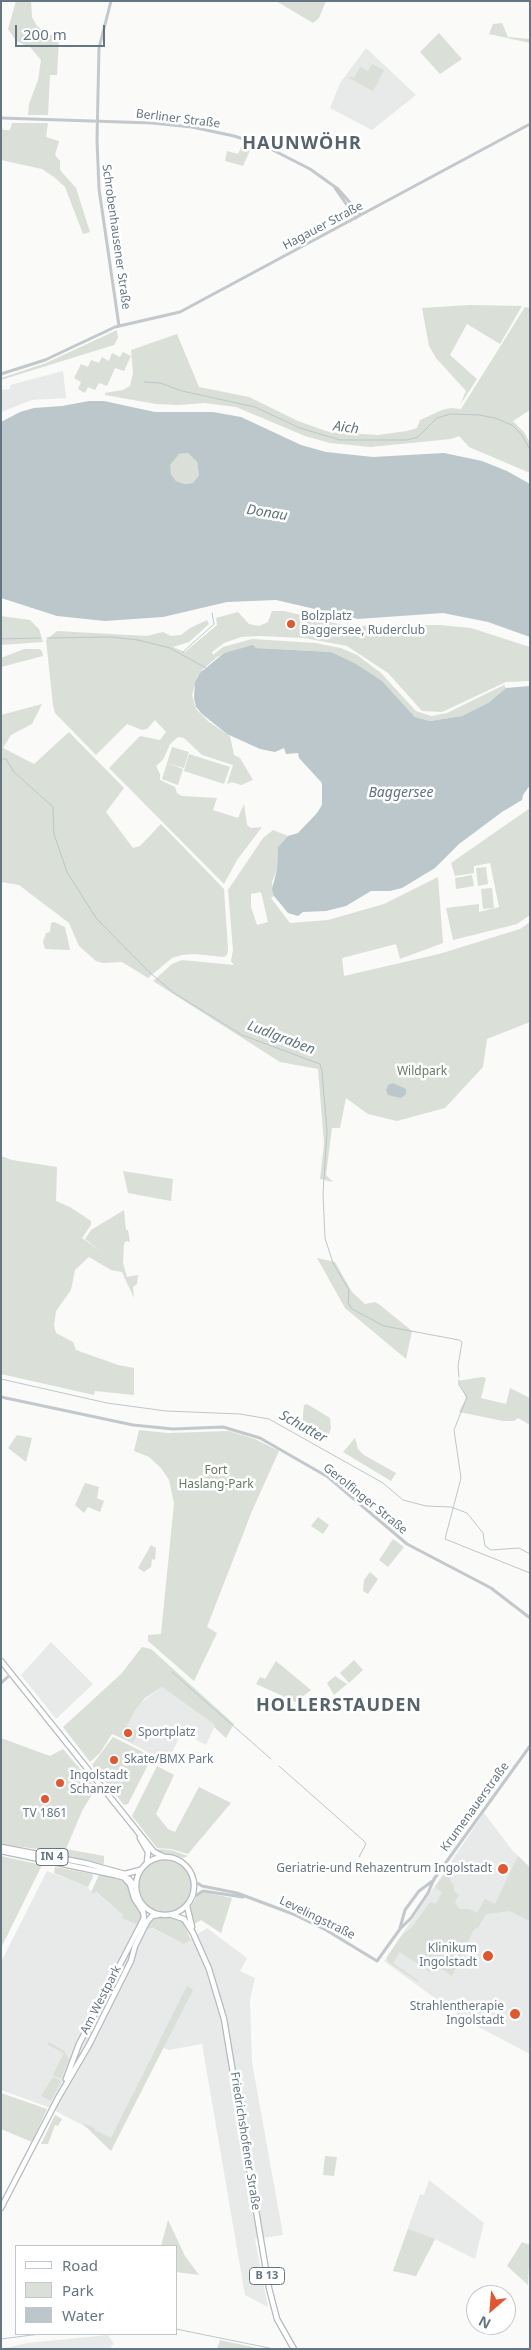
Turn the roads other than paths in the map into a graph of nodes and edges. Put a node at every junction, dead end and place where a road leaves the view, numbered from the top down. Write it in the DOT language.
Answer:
graph roads {
  1 [pos="111,1"];
  2 [pos="1,118"];
  3 [pos="97,120"];
  4 [pos="530,124"];
  5 [pos="334,186"];
  6 [pos="361,215"];
  7 [pos="356,218"];
  8 [pos="119,326"];
  9 [pos="1,374"];
  10 [pos="1,1397"];
  11 [pos="530,1618"];
  12 [pos="1,1661"];
  13 [pos="12,1674"];
  14 [pos="1,1683"];
  15 [pos="530,1746"];
  16 [pos="124,1813"];
  17 [pos="1,1847"];
  18 [pos="1,1852"];
  19 [pos="164,1857"];
  20 [pos="146,1864"];
  21 [pos="141,1870"];
  22 [pos="115,1875"];
  23 [pos="434,1879"];
  24 [pos="194,1880"];
  25 [pos="136,1887"];
  26 [pos="423,1888"];
  27 [pos="428,1893"];
  28 [pos="192,1898"];
  29 [pos="247,1898"];
  30 [pos="142,1905"];
  31 [pos="187,1905"];
  32 [pos="158,1915"];
  33 [pos="172,1915"];
  34 [pos="402,1918"];
  35 [pos="143,1921"];
  36 [pos="408,1921"];
  37 [pos="400,1928"];
  38 [pos="193,1933"];
  39 [pos="126,1953"];
  40 [pos="377,1961"];
  41 [pos="125,1973"];
  42 [pos="114,1974"];
  43 [pos="122,1979"];
  44 [pos="102,1998"];
  45 [pos="110,2004"];
  46 [pos="86,2029"];
  47 [pos="94,2034"];
  48 [pos="77,2050"];
  49 [pos="84,2052"];
  50 [pos="58,2098"];
  51 [pos="1,2208"];
  52 [pos="294,2349"];
  1 -- 3 [label="street, Schrobenhausener Straße"];
  2 -- 3 [label="street, Berliner Straße"];
  3 -- 5 [label="street, Berliner Straße"];
  3 -- 8 [label="street, Schrobenhausener Straße"];
  4 -- 6 [label="street, Hagauer Straße"];
  5 -- 6 [label="street, Berliner Straße"];
  5 -- 7 [label="street, Berliner Straße"];
  6 -- 7 [label="street, Hagauer Straße"];
  7 -- 8 [label="street, Hagauer Straße"];
  8 -- 9 [label="street, Hagauer Straße"];
  10 -- 11 [label="street, Gerolfinger Straße"];
  12 -- 13 [label="main road"];
  13 -- 14 [label="street"];
  13 -- 16 [label="main road"];
  15 -- 23 [label="street, Krumenauerstraße"];
  16 -- 19 [label="main road"];
  16 -- 20 [label="main road"];
  17 -- 21 [label="main road, IN 4"];
  18 -- 22 [label="main road, IN 4"];
  19 -- 20 [label="main road"];
  19 -- 24 [label="main road"];
  20 -- 21 [label="main road"];
  21 -- 25 [label="main road"];
  22 -- 25 [label="main road, IN 4"];
  22 -- 35 [label="main road"];
  23 -- 26 [label="street, Krumenauerstraße"];
  23 -- 27 [label="street, Krumenauerstraße"];
  24 -- 28 [label="main road"];
  24 -- 29 [label="street, Levelingstraße"];
  25 -- 30 [label="main road"];
  26 -- 27 [label="street"];
  26 -- 34 [label="street, Krumenauerstraße"];
  27 -- 36 [label="street, Krumenauerstraße"];
  28 -- 29 [label="street, Levelingstraße"];
  28 -- 31 [label="main road"];
  29 -- 40 [label="street, Levelingstraße"];
  30 -- 32 [label="main road"];
  30 -- 35 [label="main road"];
  31 -- 33 [label="main road"];
  31 -- 38 [label="main road, Friedrichshofener Straße / B 13"];
  32 -- 33 [label="main road"];
  32 -- 41 [label="main road, Am Westpark"];
  33 -- 38 [label="main road, Friedrichshofener Straße / B 13"];
  34 -- 36 [label="street"];
  34 -- 37 [label="street, Krumenauerstraße"];
  35 -- 39 [label="main road, Am Westpark"];
  36 -- 37 [label="street, Krumenauerstraße"];
  37 -- 40 [label="street, Krumenauerstraße"];
  38 -- 52 [label="main road, Friedrichshofener Straße / B 13"];
  39 -- 41 [label="main road"];
  39 -- 42 [label="main road, Am Westpark"];
  41 -- 43 [label="main road, Am Westpark"];
  42 -- 43 [label="main road"];
  42 -- 44 [label="main road, Am Westpark"];
  43 -- 45 [label="main road, Am Westpark"];
  44 -- 45 [label="main road"];
  44 -- 46 [label="main road, Am Westpark"];
  45 -- 47 [label="main road, Am Westpark"];
  46 -- 47 [label="main road"];
  46 -- 48 [label="main road, Am Westpark"];
  47 -- 49 [label="main road, Am Westpark"];
  48 -- 49 [label="main road"];
  48 -- 50 [label="main road, Am Westpark"];
  49 -- 50 [label="main road, Am Westpark"];
  50 -- 51 [label="main road, Am Westpark"];
}
